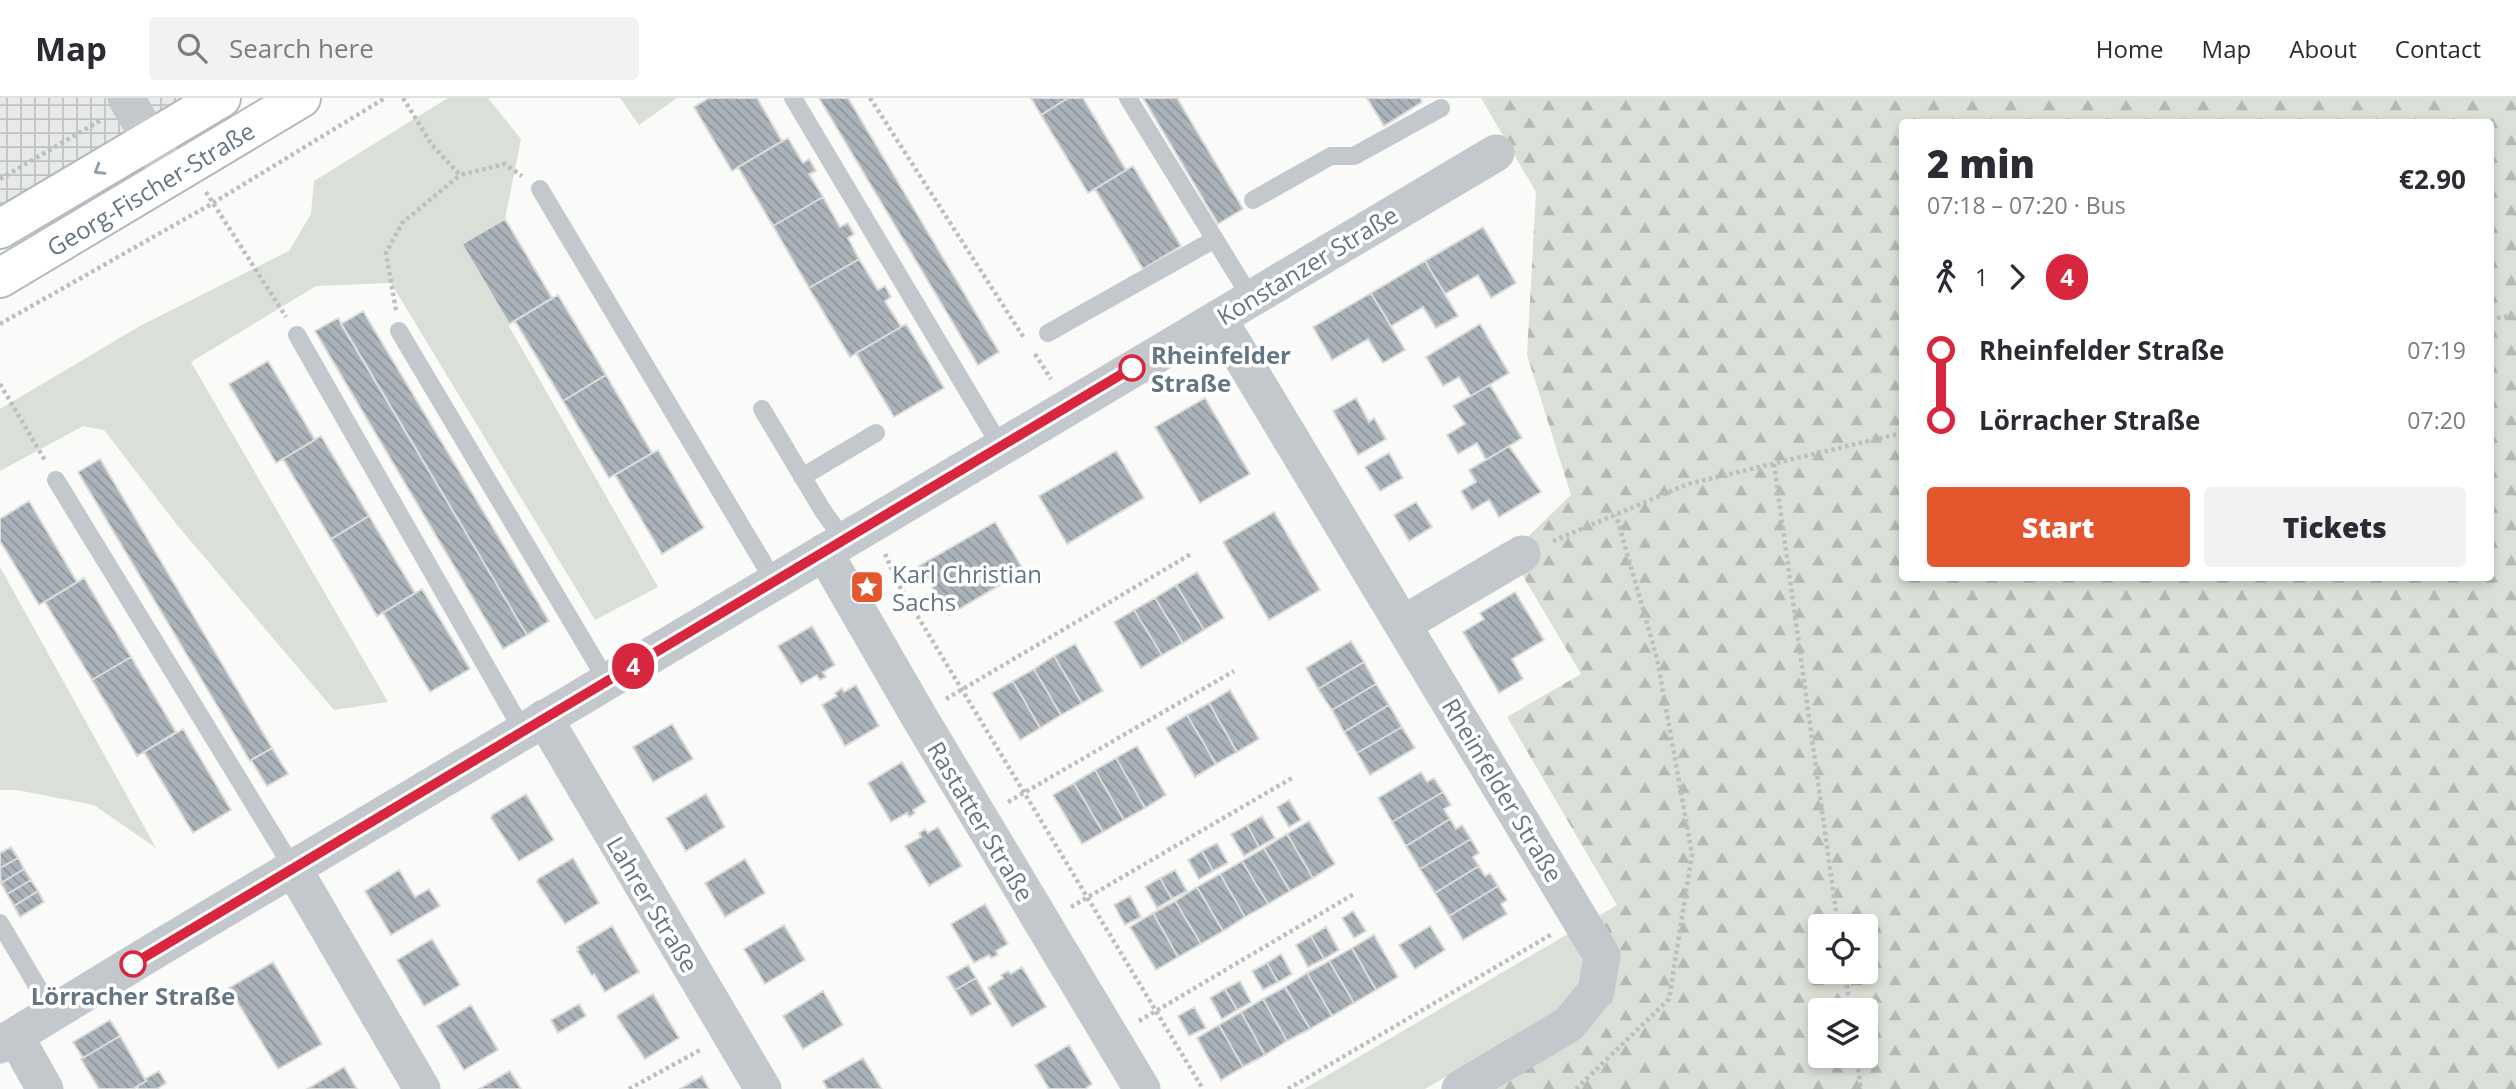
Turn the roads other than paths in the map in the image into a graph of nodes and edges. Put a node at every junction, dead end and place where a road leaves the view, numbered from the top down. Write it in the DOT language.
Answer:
graph roads {
  1 [pos="221,98"];
  2 [pos="301,98"];
  3 [pos="793,98"];
  4 [pos="1128,98"];
  5 [pos="127,101"];
  6 [pos="1441,108"];
  7 [pos="150,140"];
  8 [pos="1496,153"];
  9 [pos="180,170"];
  10 [pos="540,189"];
  11 [pos="1253,200"];
  12 [pos="0,229"];
  13 [pos="1214,239"];
  14 [pos="0,278"];
  15 [pos="1251,298"];
  16 [pos="1218,318"];
  17 [pos="399,331"];
  18 [pos="1048,333"];
  19 [pos="298,335"];
  20 [pos="762,409"];
  21 [pos="876,433"];
  22 [pos="1001,447"];
  23 [pos="803,477"];
  24 [pos="57,480"];
  25 [pos="845,539"];
  26 [pos="1522,554"];
  27 [pos="774,581"];
  28 [pos="1403,624"];
  29 [pos="607,681"];
  30 [pos="534,725"];
  31 [pos="293,868"];
  32 [pos="0,923"];
  33 [pos="53,1013"];
  34 [pos="7,1041"];
  35 [pos="45,1089"];
  36 [pos="422,1089"];
  37 [pos="763,1089"];
  38 [pos="1142,1089"];
  39 [pos="1460,1089"];
  1 -- 7 [label="main road, Georg-Fischer-Straße"];
  2 -- 9 [label="main road, Georg-Fischer-Straße"];
  3 -- 22 [label="lane"];
  4 -- 13 [label="lane"];
  5 -- 7 [label="street"];
  6 -- 11 [label="lane"];
  7 -- 9 [label="street"];
  7 -- 12 [label="main road, Georg-Fischer-Straße, one-way"];
  8 -- 15 [label="street, Konstanzer Straße"];
  9 -- 14 [label="main road, Georg-Fischer-Straße"];
  10 -- 27 [label="lane"];
  13 -- 15 [label="lane"];
  13 -- 18 [label="lane"];
  15 -- 16 [label="street, Konstanzer Straße"];
  16 -- 22 [label="street, Konstanzer Straße"];
  16 -- 28 [label="street, Rheinfelder Straße"];
  17 -- 29 [label="lane"];
  19 -- 30 [label="lane"];
  20 -- 23 [label="lane"];
  21 -- 23 [label="lane"];
  22 -- 25 [label="street, Konstanzer Straße"];
  23 -- 25 [label="lane"];
  24 -- 31 [label="lane"];
  25 -- 27 [label="street, Konstanzer Straße"];
  25 -- 38 [label="street, Rastatter Straße"];
  26 -- 28 [label="street"];
  27 -- 29 [label="street, Konstanzer Straße"];
  28 -- 39 [label="street, Rheinfelder Straße"];
  29 -- 30 [label="street, Konstanzer Straße"];
  30 -- 31 [label="street, Konstanzer Straße"];
  30 -- 37 [label="street, Lahrer Straße"];
  31 -- 33 [label="street, Konstanzer Straße"];
  31 -- 36 [label="street"];
  32 -- 33 [label="lane"];
  33 -- 34 [label="street, Konstanzer Straße"];
  34 -- 35 [label="street"];
}
